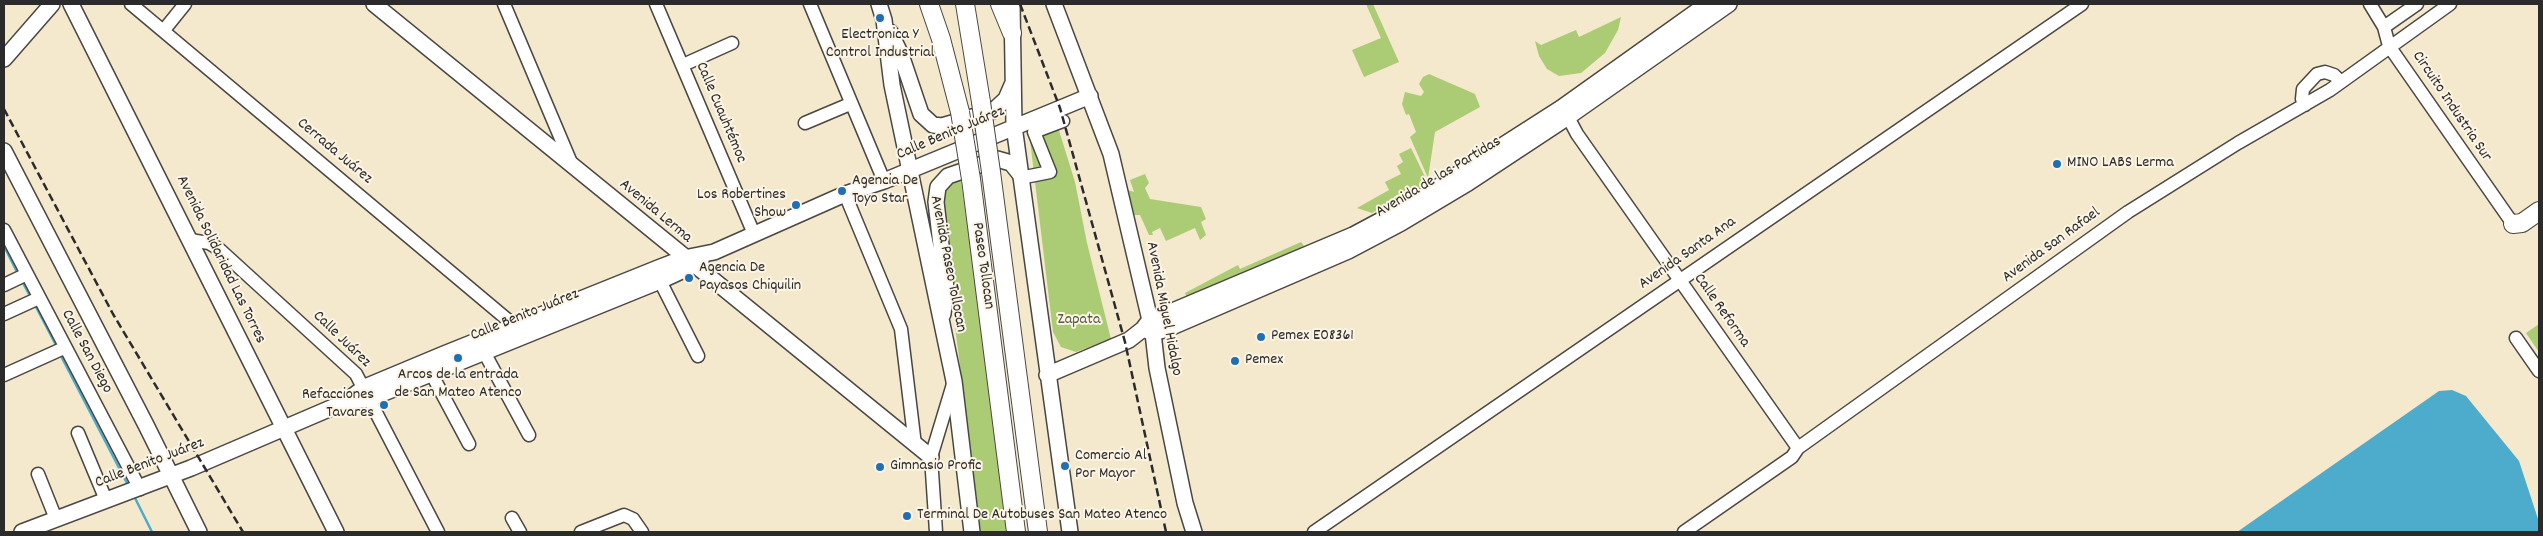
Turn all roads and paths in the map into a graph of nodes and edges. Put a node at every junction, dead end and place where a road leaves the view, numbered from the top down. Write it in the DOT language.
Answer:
graph roads {
  1 [pos="52,4"];
  2 [pos="71,4"];
  3 [pos="132,4"];
  4 [pos="185,4"];
  5 [pos="374,4"];
  6 [pos="504,4"];
  7 [pos="656,4"];
  8 [pos="810,4"];
  9 [pos="879,4"];
  10 [pos="928,4"];
  11 [pos="965,4"];
  12 [pos="1000,4"];
  13 [pos="1012,4"];
  14 [pos="1054,4"];
  15 [pos="1707,4"];
  16 [pos="1729,4"];
  17 [pos="2082,4"];
  18 [pos="2370,4"];
  19 [pos="2417,4"];
  20 [pos="2450,4"];
  21 [pos="884,20"];
  22 [pos="2384,27"];
  23 [pos="164,30"];
  24 [pos="1012,33"];
  25 [pos="732,43"];
  26 [pos="2389,46"];
  27 [pos="4,59"];
  28 [pos="683,66"];
  29 [pos="2341,82"];
  30 [pos="1012,85"];
  31 [pos="1090,96"];
  32 [pos="850,104"];
  33 [pos="2305,105"];
  34 [pos="1568,117"];
  35 [pos="1063,121"];
  36 [pos="805,123"];
  37 [pos="1014,126"];
  38 [pos="4,151"];
  39 [pos="572,165"];
  40 [pos="911,170"];
  41 [pos="1020,176"];
  42 [pos="884,181"];
  43 [pos="845,194"];
  44 [pos="2539,211"];
  45 [pos="2513,224"];
  46 [pos="4,230"];
  47 [pos="754,234"];
  48 [pos="190,240"];
  49 [pos="689,262"];
  50 [pos="23,277"];
  51 [pos="1679,280"];
  52 [pos="660,281"];
  53 [pos="4,285"];
  54 [pos="35,300"];
  55 [pos="4,314"];
  56 [pos="941,322"];
  57 [pos="515,326"];
  58 [pos="1148,328"];
  59 [pos="2516,338"];
  60 [pos="61,350"];
  61 [pos="484,352"];
  62 [pos="698,356"];
  63 [pos="447,360"];
  64 [pos="2539,371"];
  65 [pos="431,373"];
  66 [pos="4,375"];
  67 [pos="1047,375"];
  68 [pos="954,381"];
  69 [pos="367,393"];
  70 [pos="284,428"];
  71 [pos="78,433"];
  72 [pos="529,435"];
  73 [pos="469,444"];
  74 [pos="915,445"];
  75 [pos="1798,448"];
  76 [pos="930,457"];
  77 [pos="38,474"];
  78 [pos="170,476"];
  79 [pos="134,490"];
  80 [pos="106,500"];
  81 [pos="512,518"];
  82 [pos="56,519"];
  83 [pos="1016,528"];
  84 [pos="933,530"];
  85 [pos="22,532"];
  86 [pos="199,532"];
  87 [pos="336,532"];
  88 [pos="438,532"];
  89 [pos="520,532"];
  90 [pos="581,532"];
  91 [pos="642,532"];
  92 [pos="972,532"];
  93 [pos="1038,532"];
  94 [pos="1070,532"];
  95 [pos="1194,532"];
  96 [pos="1314,532"];
  97 [pos="1684,532"];
  1 -- 27 [label="main road"];
  2 -- 48 [label="main road, Avenida Solidaridad Las Torres"];
  3 -- 23 [label="street, Cerrada Juárez"];
  4 -- 23 [label="street"];
  5 -- 39 [label="main road, Avenida Lerma"];
  6 -- 39 [label="street"];
  7 -- 28 [label="street, Calle Cuauhtémoc"];
  8 -- 32 [label="street"];
  9 -- 21 [label="main road, Avenida Paseo Tollocan"];
  10 -- 83 [label="highway, Paseo Tollocan, bridge"];
  11 -- 93 [label="highway, Paseo Tollocan, bridge"];
  12 -- 24 [label="highway"];
  13 -- 24 [label="main road"];
  14 -- 31 [label="main road"];
  15 -- 58 [label="main road, Avenida de las Partidas"];
  16 -- 34 [label="main road, Avenida de las Partidas"];
  17 -- 51 [label="street, Avenida Santa Ana"];
  18 -- 22 [label="street, Circuito Industria Sur"];
  19 -- 22 [label="street"];
  20 -- 26 [label="street, Avenida San Rafael"];
  21 -- 30 [label="main road"];
  21 -- 40 [label="main road, Avenida Paseo Tollocan"];
  22 -- 26 [label="street, Circuito Industria Sur"];
  23 -- 57 [label="street, Cerrada Juárez"];
  24 -- 30 [label="main road"];
  25 -- 28 [label="street"];
  26 -- 29 [label="street, Avenida San Rafael"];
  26 -- 45 [label="street, Circuito Industria Sur"];
  28 -- 47 [label="street, Calle Cuauhtémoc"];
  29 -- 33 [label="street, Avenida San Rafael"];
  29 -- 33 [label="street"];
  30 -- 37 [label="main road"];
  31 -- 37 [label="main road, Calle Benito Juárez"];
  31 -- 58 [label="main road, Avenida Miguel Hidalgo"];
  32 -- 36 [label="street"];
  32 -- 42 [label="street"];
  33 -- 75 [label="street, Avenida San Rafael"];
  34 -- 51 [label="street, Calle Reforma"];
  34 -- 58 [label="main road, Avenida de las Partidas"];
  35 -- 41 [label="street"];
  37 -- 40 [label="main road, Calle Benito Juárez"];
  37 -- 41 [label="main road"];
  38 -- 78 [label="main road"];
  39 -- 49 [label="main road, Avenida Lerma"];
  40 -- 42 [label="main road, Calle Benito Juárez"];
  40 -- 56 [label="main road, Avenida Paseo Tollocan"];
  41 -- 56 [label="main road"];
  41 -- 67 [label="main road"];
  42 -- 43 [label="main road, Calle Benito Juárez"];
  43 -- 47 [label="main road, Calle Benito Juárez"];
  43 -- 74 [label="street"];
  44 -- 45 [label="highway"];
  46 -- 50 [label="street, Calle San Diego"];
  47 -- 49 [label="main road, Calle Benito Juárez"];
  48 -- 69 [label="street, Calle Juárez"];
  48 -- 70 [label="main road, Avenida Solidaridad Las Torres"];
  49 -- 52 [label="main road, Calle Benito Juárez"];
  49 -- 57 [label="main road, Calle Benito Juárez"];
  49 -- 74 [label="main road, Avenida Lerma"];
  50 -- 53 [label="street"];
  50 -- 54 [label="street, Calle San Diego"];
  51 -- 75 [label="street, Calle Reforma"];
  51 -- 96 [label="street, Avenida Santa Ana"];
  52 -- 61 [label="main road, Calle Benito Juárez"];
  52 -- 62 [label="street"];
  54 -- 55 [label="street"];
  54 -- 60 [label="street, Calle San Diego"];
  56 -- 68 [label="main road, Avenida Paseo Tollocan"];
  57 -- 63 [label="main road, Calle Benito Juárez"];
  58 -- 67 [label="main road, Avenida de las Partidas"];
  58 -- 95 [label="main road, Avenida Miguel Hidalgo"];
  59 -- 64 [label="street"];
  60 -- 66 [label="street"];
  60 -- 79 [label="street, Calle San Diego"];
  61 -- 63 [label="main road, Calle Benito Juárez"];
  61 -- 72 [label="street"];
  63 -- 65 [label="main road, Calle Benito Juárez"];
  63 -- 69 [label="main road, Calle Benito Juárez"];
  65 -- 69 [label="main road, Calle Benito Juárez"];
  65 -- 73 [label="street"];
  67 -- 94 [label="main road"];
  68 -- 76 [label="street"];
  68 -- 92 [label="main road, Avenida Paseo Tollocan"];
  69 -- 70 [label="main road, Calle Benito Juárez"];
  69 -- 88 [label="street, Calle Juárez"];
  70 -- 78 [label="main road, Calle Benito Juárez"];
  70 -- 87 [label="main road, Avenida Solidaridad Las Torres"];
  71 -- 80 [label="street"];
  74 -- 76 [label="main road, Avenida Lerma"];
  75 -- 97 [label="street, Avenida San Rafael"];
  76 -- 84 [label="street"];
  77 -- 82 [label="street"];
  78 -- 79 [label="main road, Calle Benito Juárez"];
  78 -- 86 [label="main road"];
  79 -- 80 [label="main road, Calle Benito Juárez"];
  80 -- 82 [label="main road, Calle Benito Juárez"];
  81 -- 89 [label="street"];
  82 -- 85 [label="main road, Calle Benito Juárez"];
  90 -- 91 [label="street"];
}
